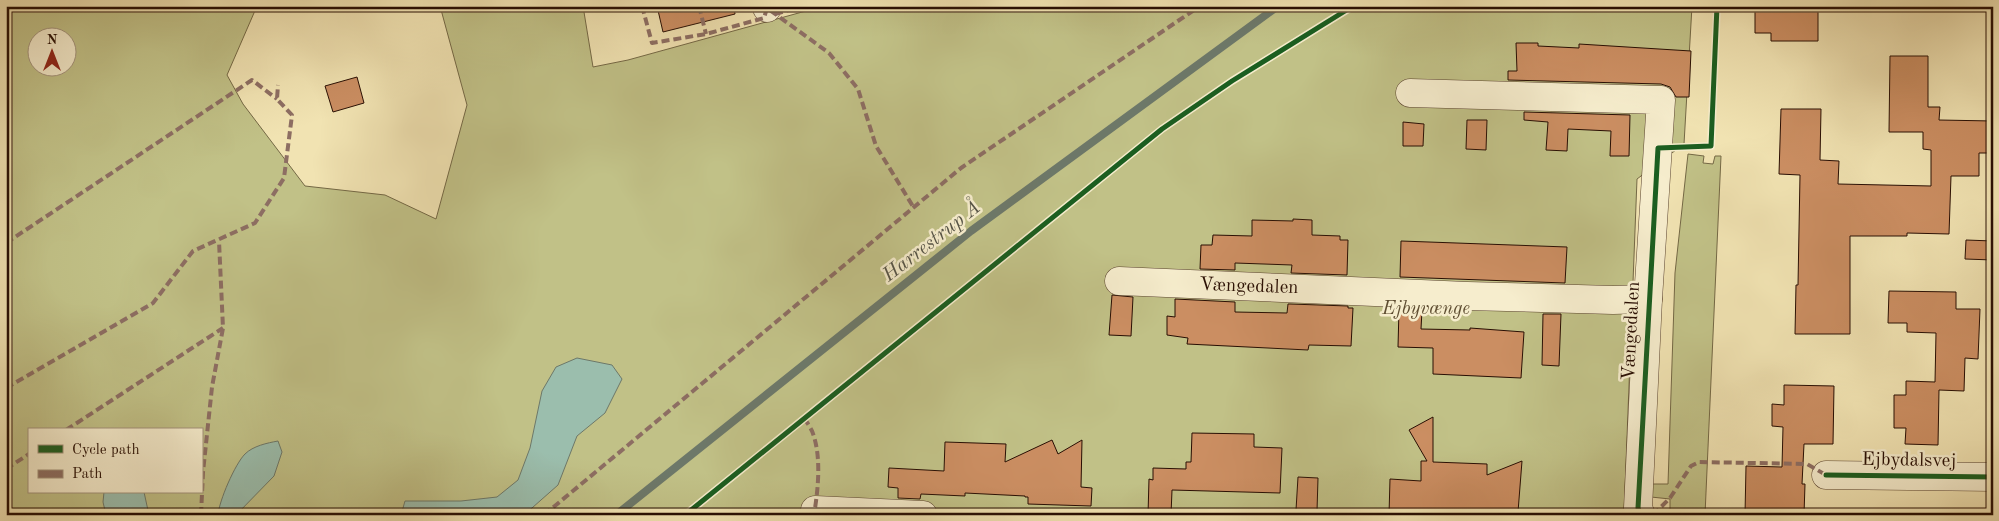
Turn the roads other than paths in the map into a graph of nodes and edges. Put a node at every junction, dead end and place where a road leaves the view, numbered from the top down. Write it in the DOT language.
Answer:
graph roads {
  1 [pos="1410,93"];
  2 [pos="1119,281"];
  3 [pos="1648,299"];
  4 [pos="1826,475"];
  5 [pos="1993,477"];
  6 [pos="815,510"];
  7 [pos="923,515"];
  8 [pos="1641,515"];
  1 -- 3 [label="street, Vængedalen"];
  2 -- 3 [label="street, Vængedalen"];
  3 -- 8 [label="street, Vængedalen"];
  4 -- 5 [label="street, Ejbydalsvej"];
  6 -- 7 [label="street"];
}
